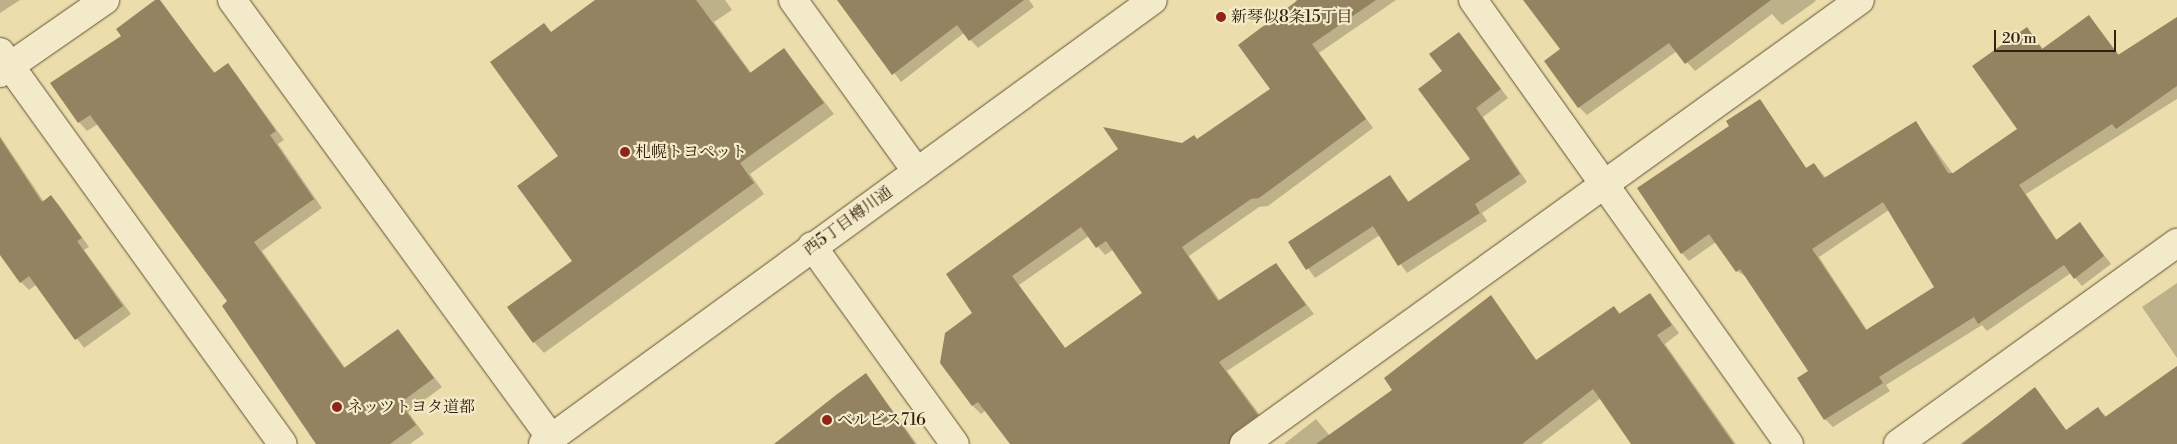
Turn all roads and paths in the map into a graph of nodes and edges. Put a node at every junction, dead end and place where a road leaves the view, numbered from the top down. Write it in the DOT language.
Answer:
graph roads {
  1 [pos="105,0"];
  2 [pos="232,0"];
  3 [pos="793,0"];
  4 [pos="1153,0"];
  5 [pos="1473,0"];
  6 [pos="1860,0"];
  7 [pos="3,64"];
  8 [pos="918,172"];
  9 [pos="1604,187"];
  10 [pos="2177,243"];
  11 [pos="812,246"];
  12 [pos="547,441"];
  13 [pos="283,444"];
  14 [pos="955,444"];
  15 [pos="1244,444"];
  16 [pos="1789,444"];
  17 [pos="1898,444"];
  1 -- 7 [label="street"];
  2 -- 12 [label="street"];
  3 -- 8 [label="street"];
  4 -- 8 [label="street, 西5丁目樽川通"];
  5 -- 9 [label="street"];
  6 -- 9 [label="street"];
  7 -- 13 [label="street"];
  8 -- 11 [label="street, 西5丁目樽川通"];
  9 -- 15 [label="street"];
  9 -- 16 [label="street"];
  10 -- 17 [label="street"];
  11 -- 12 [label="street, 西5丁目樽川通"];
  11 -- 14 [label="street"];
}
